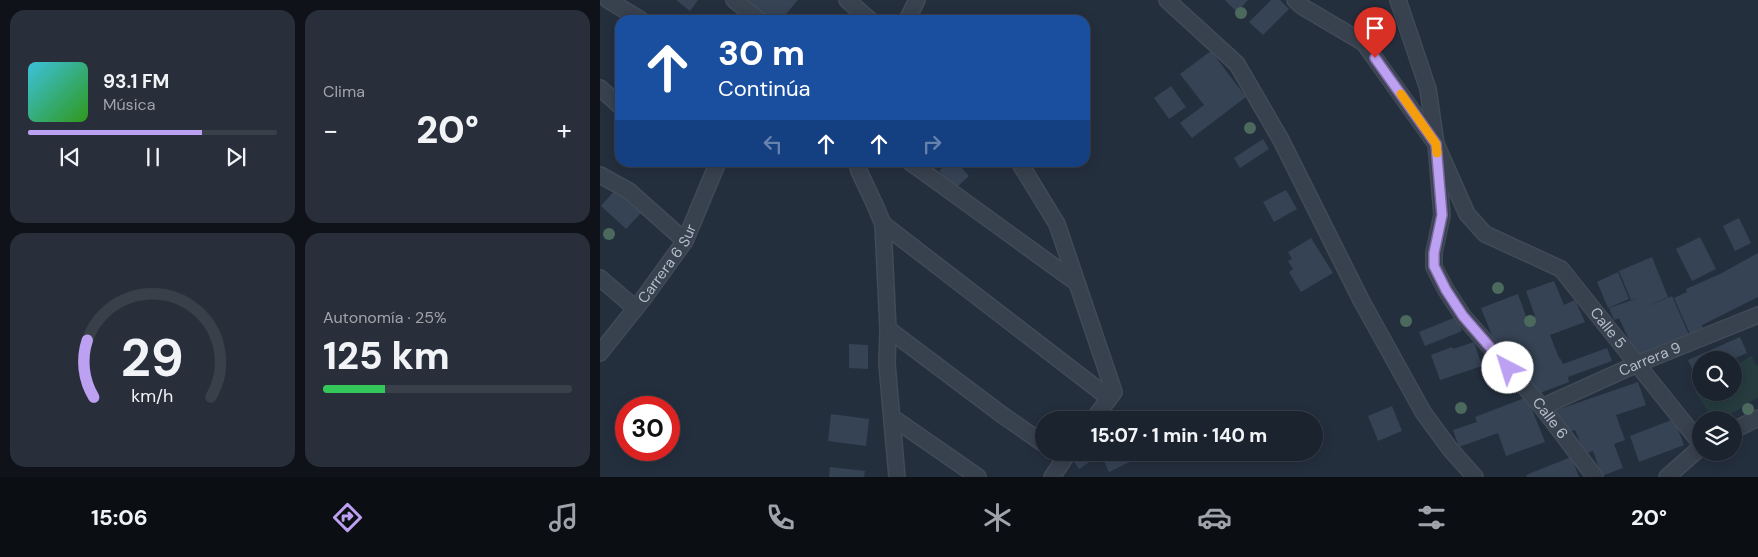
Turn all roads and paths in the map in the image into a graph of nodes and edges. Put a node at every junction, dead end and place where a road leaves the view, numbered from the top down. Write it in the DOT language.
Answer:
graph roads {
  1 [pos="608,0"];
  2 [pos="734,0"];
  3 [pos="847,0"];
  4 [pos="917,0"];
  5 [pos="1167,0"];
  6 [pos="1295,0"];
  7 [pos="1398,0"];
  8 [pos="633,15"];
  9 [pos="753,15"];
  10 [pos="864,15"];
  11 [pos="910,15"];
  12 [pos="600,88"];
  13 [pos="615,102"];
  14 [pos="1436,144"];
  15 [pos="711,167"];
  16 [pos="858,167"];
  17 [pos="917,167"];
  18 [pos="1022,167"];
  19 [pos="600,175"];
  20 [pos="882,224"];
  21 [pos="685,241"];
  22 [pos="600,278"];
  23 [pos="1077,283"];
  24 [pos="636,308"];
  25 [pos="1758,316"];
  26 [pos="888,329"];
  27 [pos="600,353"];
  28 [pos="1636,364"];
  29 [pos="1109,398"];
  30 [pos="1542,407"];
  31 [pos="1100,411"];
  32 [pos="893,418"];
  33 [pos="1758,418"];
  34 [pos="1742,426"];
  35 [pos="1692,434"];
  36 [pos="1035,438"];
  37 [pos="1692,453"];
  38 [pos="1060,461"];
  39 [pos="897,477"];
  40 [pos="978,477"];
  41 [pos="1052,477"];
  42 [pos="1476,477"];
  43 [pos="1595,477"];
  44 [pos="1667,477"];
  1 -- 8 [label="street"];
  2 -- 9 [label="street"];
  3 -- 10 [label="street"];
  4 -- 11 [label="street"];
  5 -- 42 [label="street"];
  6 -- 14 [label="street"];
  7 -- 14 [label="street"];
  12 -- 13 [label="street"];
  14 -- 28 [label="street, Calle 5"];
  14 -- 30 [label="street, Calle 6"];
  15 -- 21 [label="street, Carrera 6 Sur"];
  16 -- 20 [label="street"];
  17 -- 23 [label="street"];
  18 -- 23 [label="street"];
  19 -- 21 [label="street"];
  20 -- 26 [label="street"];
  20 -- 29 [label="street"];
  21 -- 24 [label="street, Carrera 6 Sur"];
  22 -- 24 [label="street"];
  23 -- 29 [label="street"];
  24 -- 27 [label="street, Carrera 6 Sur"];
  25 -- 28 [label="street, Carrera 9"];
  26 -- 32 [label="street"];
  26 -- 36 [label="street"];
  28 -- 30 [label="street, Carrera 9"];
  28 -- 35 [label="street, Calle 5"];
  29 -- 31 [label="street"];
  30 -- 43 [label="street, Calle 6"];
  32 -- 39 [label="street"];
  32 -- 40 [label="street"];
  33 -- 34 [label="street"];
  37 -- 44 [label="street"];
  38 -- 41 [label="street"];
}
